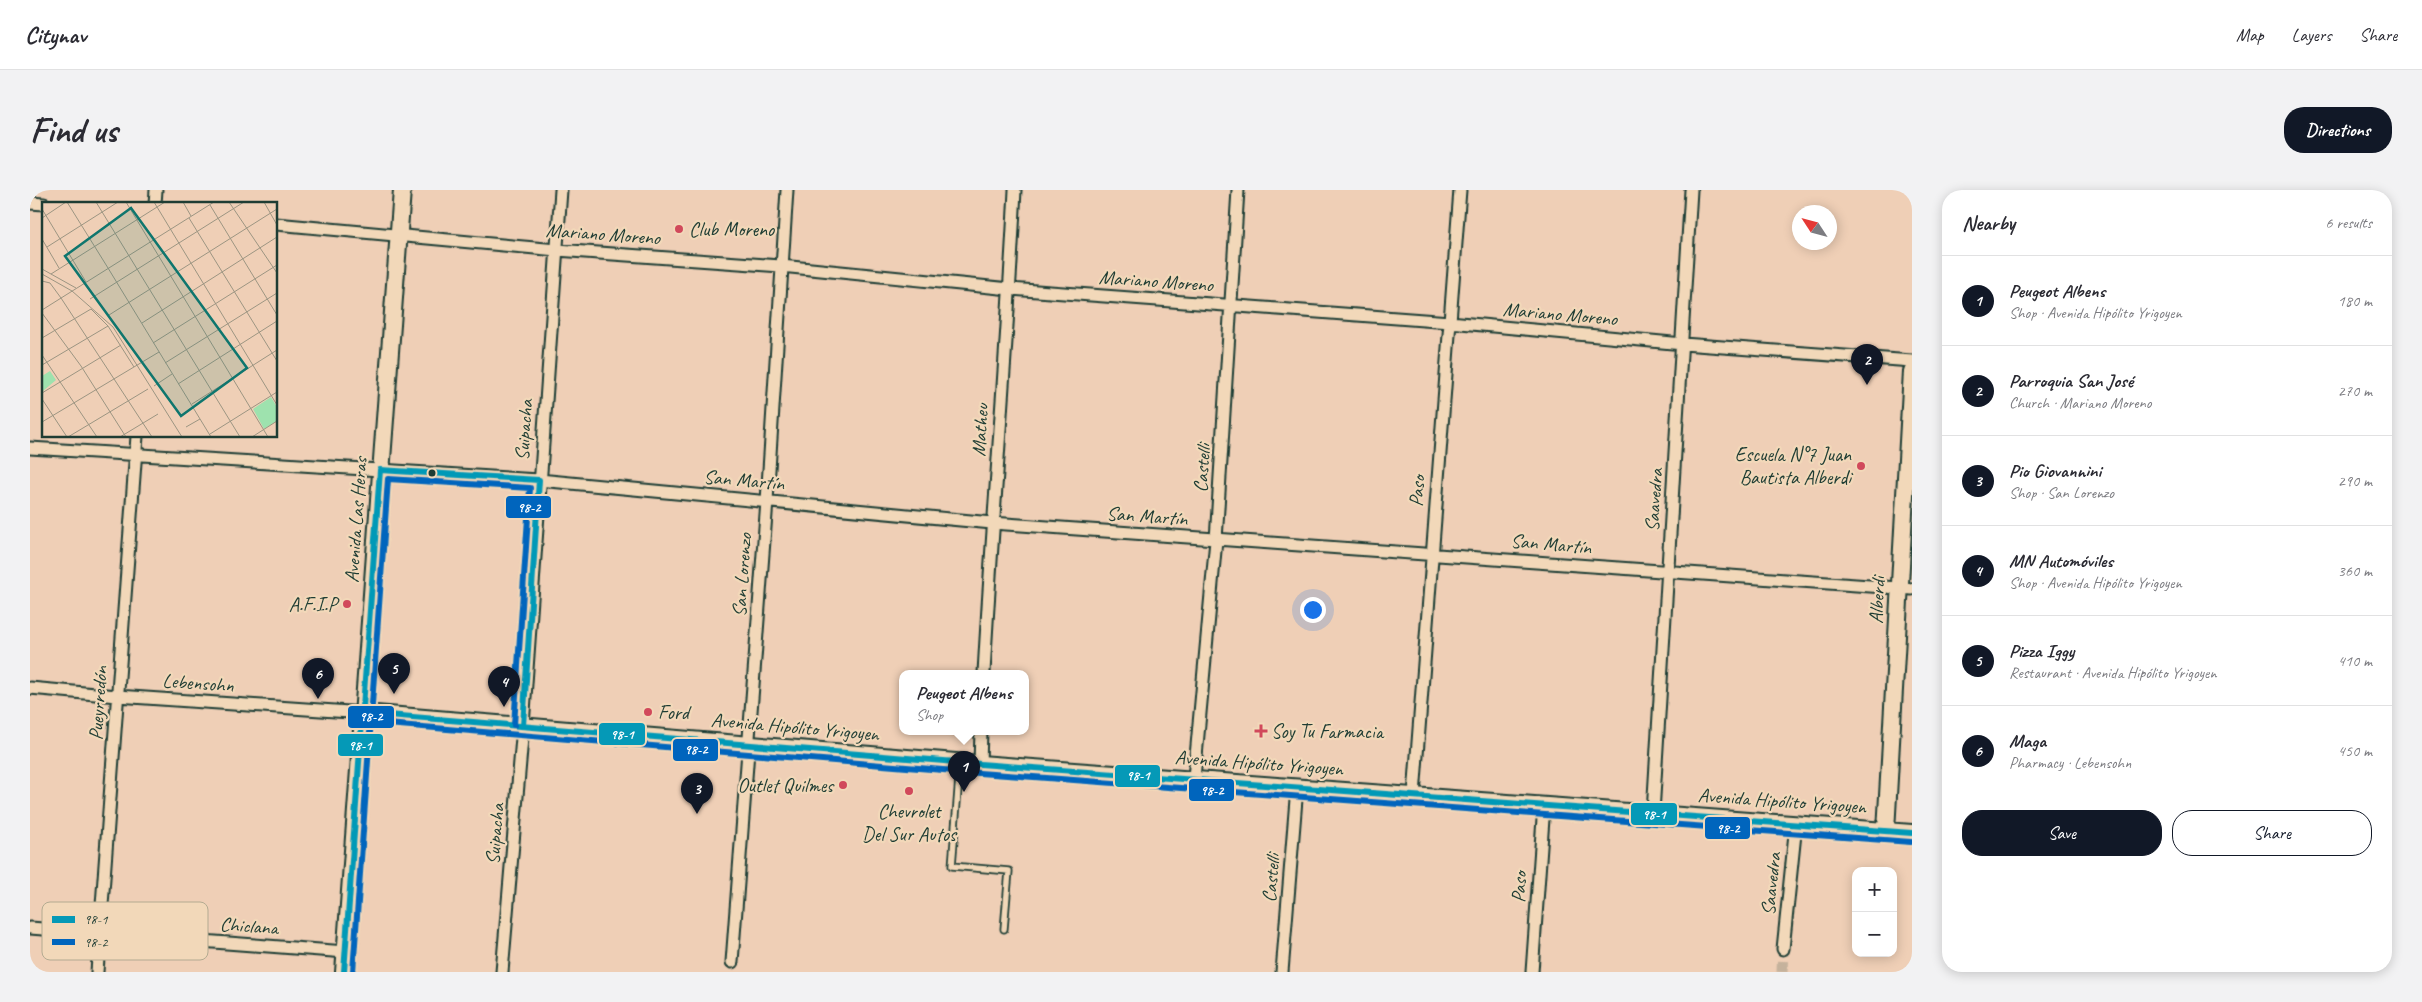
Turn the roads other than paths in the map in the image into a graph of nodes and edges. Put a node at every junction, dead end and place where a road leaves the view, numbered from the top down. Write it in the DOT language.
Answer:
graph roads {
  1 [pos="402,190"];
  2 [pos="561,190"];
  3 [pos="786,190"];
  4 [pos="1015,190"];
  5 [pos="1238,190"];
  6 [pos="1460,190"];
  7 [pos="1691,190"];
  8 [pos="278,224"];
  9 [pos="398,236"];
  10 [pos="557,250"];
  11 [pos="781,266"];
  12 [pos="1010,290"];
  13 [pos="1232,305"];
  14 [pos="1450,322"];
  15 [pos="1683,344"];
  16 [pos="1912,361"];
  17 [pos="1912,371"];
  18 [pos="137,438"];
  19 [pos="30,448"];
  20 [pos="136,456"];
  21 [pos="380,470"];
  22 [pos="539,480"];
  23 [pos="767,501"];
  24 [pos="992,523"];
  25 [pos="1216,540"];
  26 [pos="1431,553"];
  27 [pos="1668,572"];
  28 [pos="1905,588"];
  29 [pos="984,670"];
  30 [pos="30,688"];
  31 [pos="118,696"];
  32 [pos="364,713"];
  33 [pos="523,726"];
  34 [pos="982,735"];
  35 [pos="749,745"];
  36 [pos="960,763"];
  37 [pos="980,764"];
  38 [pos="1194,778"];
  39 [pos="1297,787"];
  40 [pos="1414,795"];
  41 [pos="1544,805"];
  42 [pos="1653,813"];
  43 [pos="1796,824"];
  44 [pos="1886,831"];
  45 [pos="1912,832"];
  46 [pos="102,902"];
  47 [pos="1004,929"];
  48 [pos="208,942"];
  49 [pos="1783,949"];
  50 [pos="346,952"];
  51 [pos="732,962"];
  52 [pos="344,972"];
  53 [pos="502,972"];
  54 [pos="1282,972"];
  55 [pos="1532,972"];
  1 -- 9 [label="main road, Avenida Las Heras"];
  2 -- 10 [label="street, Suipacha"];
  3 -- 11 [label="street, San Lorenzo"];
  4 -- 12 [label="street, Matheu"];
  5 -- 13 [label="street, Castelli"];
  6 -- 14 [label="street, Paso"];
  7 -- 15 [label="street, Saavedra"];
  8 -- 9 [label="street, Mariano Moreno"];
  9 -- 10 [label="street, Mariano Moreno"];
  9 -- 21 [label="main road, Avenida Las Heras"];
  10 -- 11 [label="street, Mariano Moreno"];
  10 -- 22 [label="street, Suipacha"];
  11 -- 12 [label="street, Mariano Moreno"];
  11 -- 23 [label="street, San Lorenzo"];
  12 -- 13 [label="street, Mariano Moreno"];
  12 -- 24 [label="street, Matheu"];
  13 -- 14 [label="street, Mariano Moreno"];
  13 -- 25 [label="street, Castelli"];
  14 -- 15 [label="street, Mariano Moreno"];
  14 -- 26 [label="street, Paso"];
  15 -- 16 [label="street, Mariano Moreno"];
  15 -- 27 [label="street, Saavedra"];
  17 -- 28 [label="main road, Alberdi"];
  18 -- 20 [label="street, Pueyrredón"];
  19 -- 20 [label="street, San Martín"];
  20 -- 21 [label="street, San Martín"];
  20 -- 31 [label="street, Pueyrredón"];
  21 -- 22 [label="street, San Martín"];
  21 -- 32 [label="main road, Avenida Las Heras"];
  22 -- 23 [label="street, San Martín"];
  22 -- 33 [label="street, Suipacha"];
  23 -- 24 [label="street, San Martín"];
  23 -- 35 [label="street, San Lorenzo"];
  24 -- 25 [label="street, San Martín"];
  24 -- 29 [label="street, Matheu"];
  25 -- 26 [label="street, San Martín"];
  25 -- 38 [label="street, Castelli"];
  26 -- 27 [label="street, San Martín"];
  26 -- 40 [label="street, Paso"];
  27 -- 28 [label="street, San Martín"];
  27 -- 42 [label="street, Saavedra"];
  28 -- 44 [label="main road, Alberdi"];
  30 -- 31 [label="street, Lebensohn"];
  31 -- 32 [label="street, Lebensohn"];
  31 -- 46 [label="street, Pueyrredón"];
  32 -- 33 [label="main road, Avenida Hipólito Yrigoyen"];
  32 -- 50 [label="main road, Avenida Las Heras"];
  33 -- 35 [label="main road, Avenida Hipólito Yrigoyen"];
  33 -- 53 [label="street, Suipacha"];
  34 -- 37 [label="street"];
  35 -- 36 [label="main road, Avenida Hipólito Yrigoyen"];
  35 -- 51 [label="street, San Lorenzo"];
  36 -- 37 [label="main road, Avenida Hipólito Yrigoyen"];
  36 -- 47 [label="lane"];
  37 -- 38 [label="main road, Avenida Hipólito Yrigoyen"];
  38 -- 39 [label="main road, Avenida Hipólito Yrigoyen"];
  39 -- 40 [label="main road, Avenida Hipólito Yrigoyen"];
  39 -- 54 [label="street, Castelli"];
  40 -- 41 [label="main road, Avenida Hipólito Yrigoyen"];
  41 -- 42 [label="main road, Avenida Hipólito Yrigoyen"];
  41 -- 55 [label="street, Paso"];
  42 -- 43 [label="main road, Avenida Hipólito Yrigoyen"];
  43 -- 44 [label="main road, Avenida Hipólito Yrigoyen"];
  43 -- 49 [label="street, Saavedra"];
  44 -- 45 [label="main road, Avenida Hipólito Yrigoyen"];
  48 -- 50 [label="street, Chiclana"];
  50 -- 52 [label="main road, Avenida Las Heras"];
}
